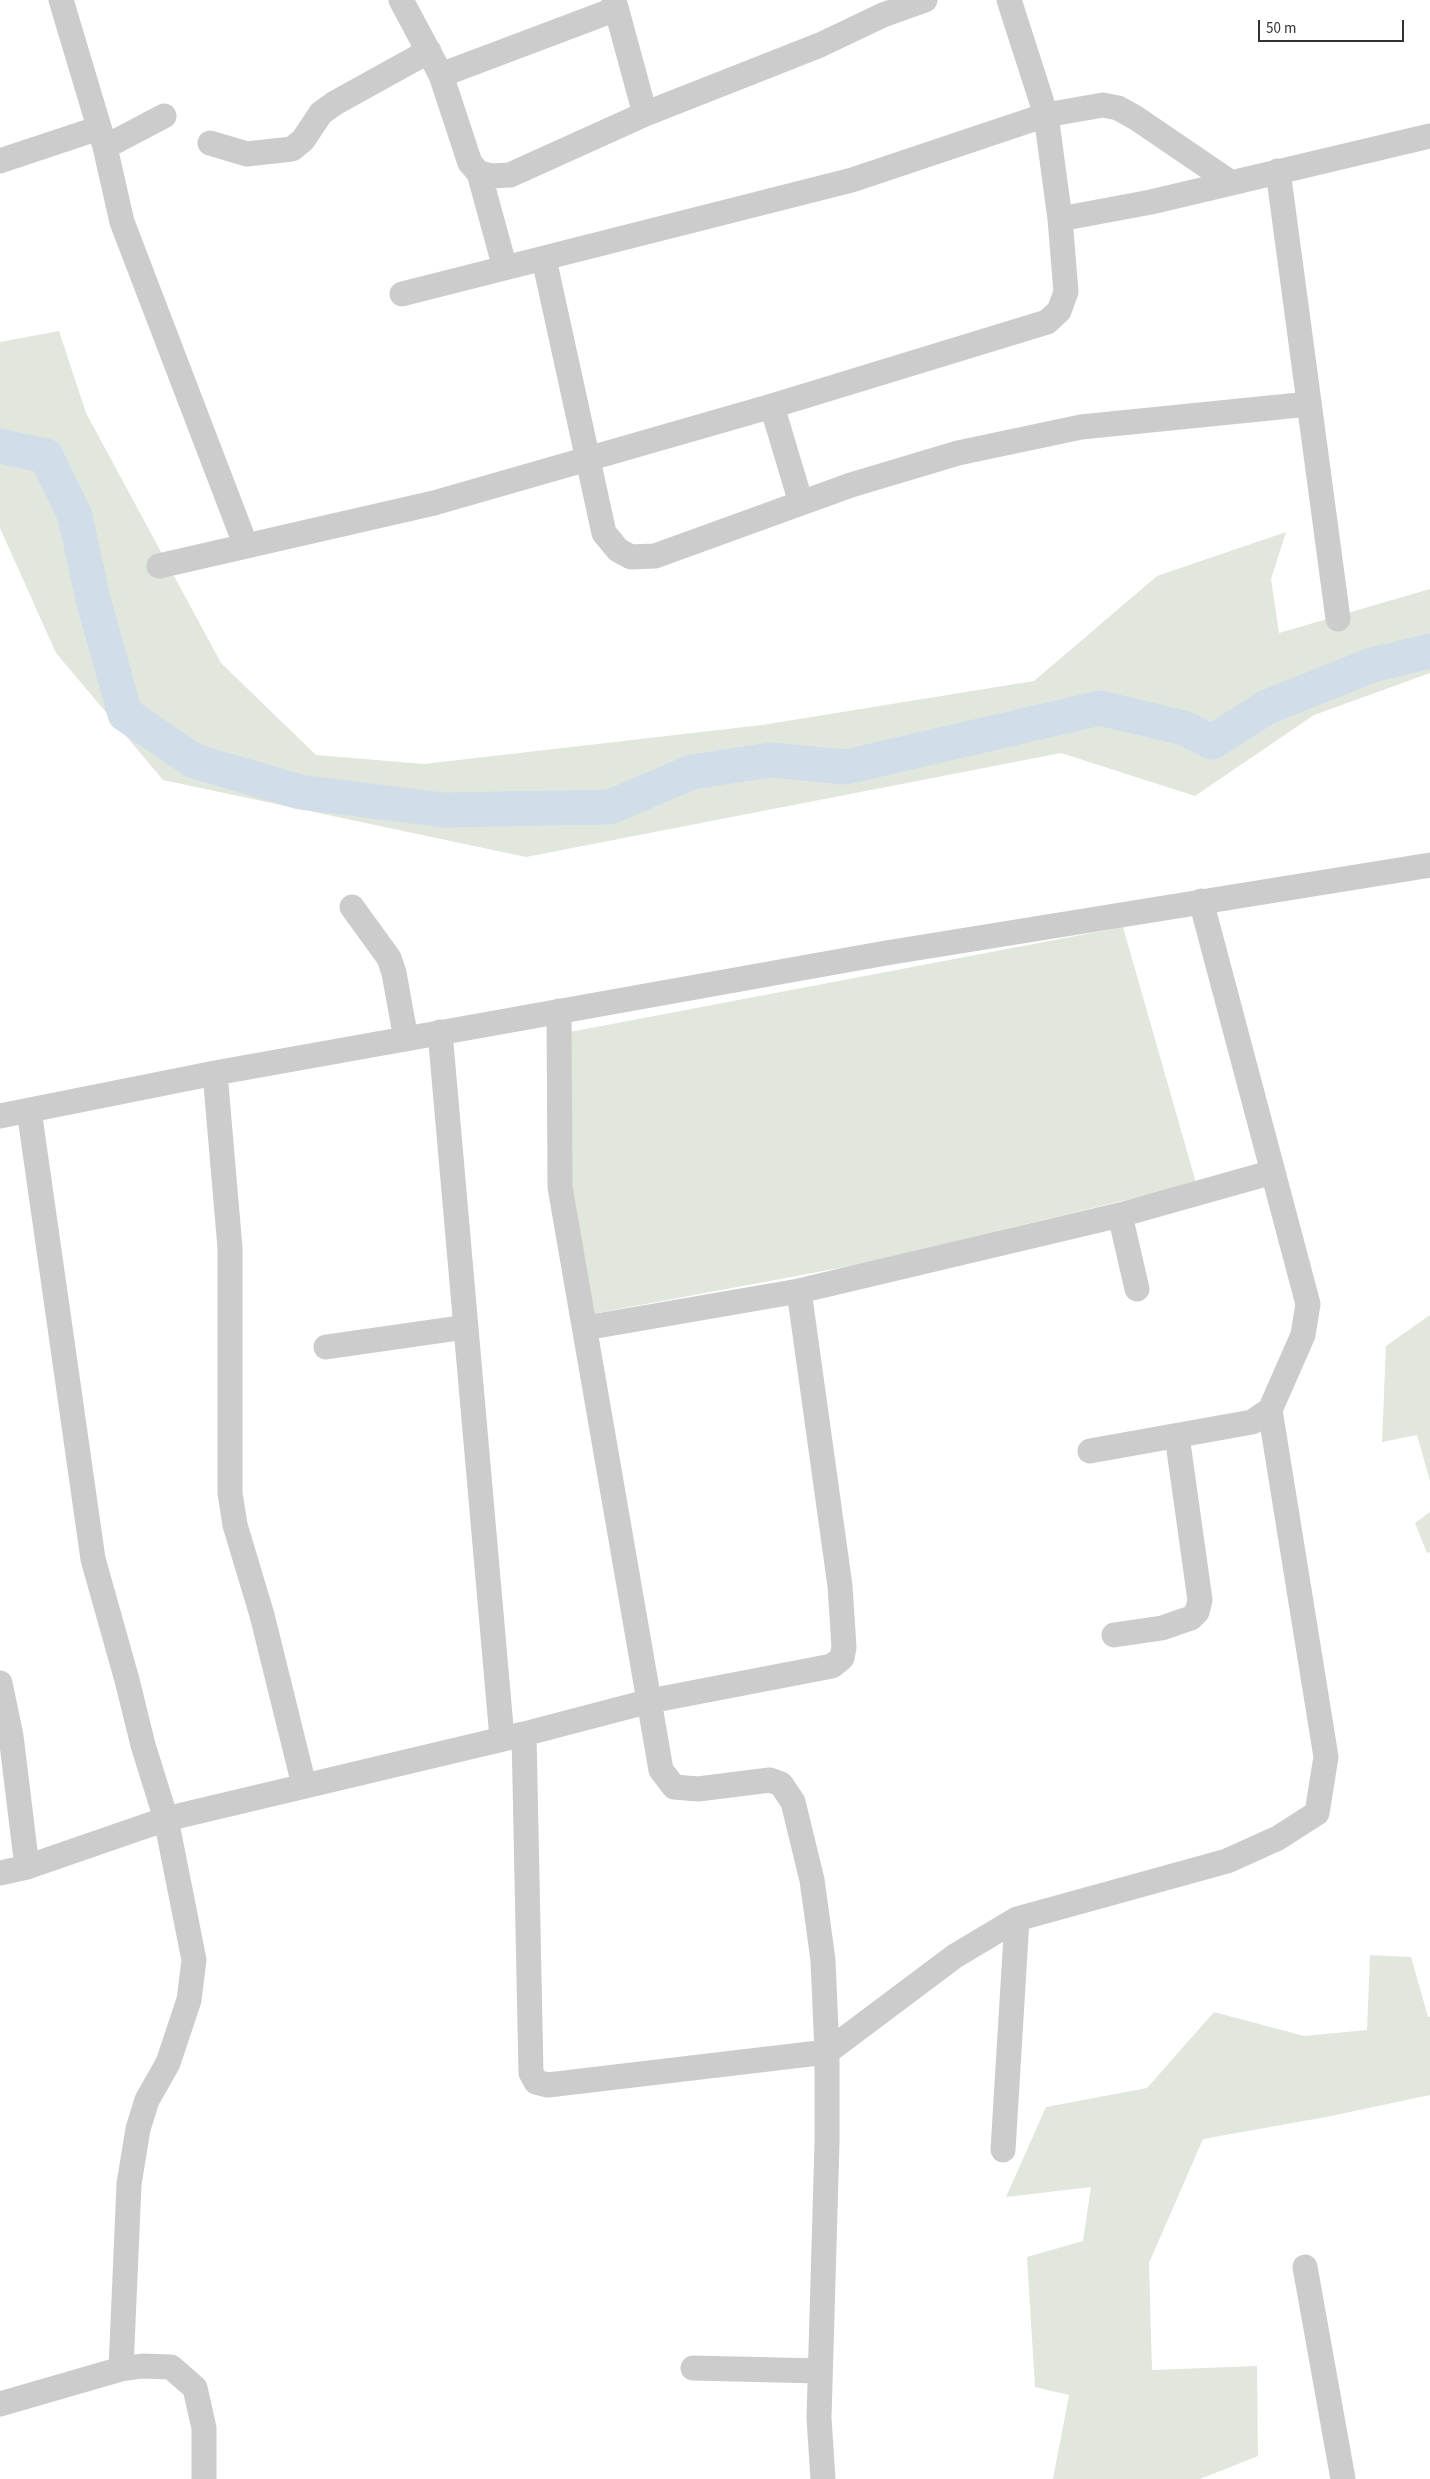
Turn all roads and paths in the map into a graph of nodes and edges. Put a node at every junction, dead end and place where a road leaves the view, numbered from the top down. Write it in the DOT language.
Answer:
graph roads {
  1 [pos="61,0"];
  2 [pos="401,0"];
  3 [pos="925,0"];
  4 [pos="1009,0"];
  5 [pos="615,4"];
  6 [pos="881,8"];
  7 [pos="429,51"];
  8 [pos="441,75"];
  9 [pos="645,114"];
  10 [pos="1046,115"];
  11 [pos="164,116"];
  12 [pos="1430,136"];
  13 [pos="102,138"];
  14 [pos="210,143"];
  15 [pos="0,161"];
  16 [pos="1278,170"];
  17 [pos="479,173"];
  18 [pos="1230,182"];
  19 [pos="1060,219"];
  20 [pos="544,259"];
  21 [pos="505,268"];
  22 [pos="402,294"];
  23 [pos="1309,404"];
  24 [pos="772,406"];
  25 [pos="588,460"];
  26 [pos="801,503"];
  27 [pos="246,546"];
  28 [pos="160,566"];
  29 [pos="1338,619"];
  30 [pos="1430,865"];
  31 [pos="1201,901"];
  32 [pos="352,907"];
  33 [pos="559,1011"];
  34 [pos="440,1032"];
  35 [pos="406,1039"];
  36 [pos="215,1073"];
  37 [pos="29,1110"];
  38 [pos="0,1116"];
  39 [pos="1273,1172"];
  40 [pos="1120,1215"];
  41 [pos="1137,1289"];
  42 [pos="799,1291"];
  43 [pos="466,1327"];
  44 [pos="585,1328"];
  45 [pos="326,1347"];
  46 [pos="1270,1410"];
  47 [pos="1177,1436"];
  48 [pos="1090,1452"];
  49 [pos="1114,1635"];
  50 [pos="0,1683"];
  51 [pos="650,1701"];
  52 [pos="513,1736"];
  53 [pos="304,1785"];
  54 [pos="166,1819"];
  55 [pos="27,1867"];
  56 [pos="0,1873"];
  57 [pos="1017,1919"];
  58 [pos="827,2052"];
  59 [pos="1003,2150"];
  60 [pos="1305,2267"];
  61 [pos="693,2368"];
  62 [pos="121,2369"];
  63 [pos="820,2371"];
  64 [pos="0,2404"];
  65 [pos="204,2479"];
  66 [pos="823,2479"];
  67 [pos="1342,2479"];
  1 -- 13 [label="street"];
  2 -- 7 [label="street"];
  3 -- 6 [label="street"];
  4 -- 10 [label="street"];
  5 -- 8 [label="street"];
  5 -- 9 [label="street"];
  6 -- 9 [label="street"];
  7 -- 8 [label="street"];
  7 -- 14 [label="street"];
  8 -- 17 [label="street"];
  9 -- 17 [label="street"];
  10 -- 18 [label="street"];
  10 -- 19 [label="street"];
  10 -- 20 [label="street"];
  11 -- 13 [label="street"];
  12 -- 16 [label="street"];
  13 -- 15 [label="street"];
  13 -- 27 [label="street"];
  16 -- 18 [label="street"];
  16 -- 23 [label="street"];
  17 -- 21 [label="street"];
  18 -- 19 [label="street"];
  19 -- 24 [label="street"];
  20 -- 21 [label="street"];
  20 -- 25 [label="street"];
  21 -- 22 [label="street"];
  23 -- 26 [label="street"];
  23 -- 29 [label="street"];
  24 -- 25 [label="street"];
  24 -- 26 [label="street"];
  25 -- 26 [label="street"];
  25 -- 27 [label="street"];
  27 -- 28 [label="street"];
  30 -- 31 [label="street"];
  31 -- 33 [label="street"];
  31 -- 39 [label="street"];
  32 -- 35 [label="street"];
  33 -- 34 [label="street"];
  33 -- 44 [label="street"];
  34 -- 35 [label="street"];
  34 -- 43 [label="street"];
  35 -- 36 [label="street"];
  36 -- 37 [label="street"];
  36 -- 53 [label="street"];
  37 -- 38 [label="street"];
  37 -- 54 [label="street"];
  39 -- 40 [label="street"];
  39 -- 46 [label="street"];
  40 -- 41 [label="street"];
  40 -- 42 [label="street"];
  42 -- 44 [label="street"];
  42 -- 51 [label="street"];
  43 -- 45 [label="street"];
  43 -- 52 [label="street"];
  44 -- 51 [label="street"];
  46 -- 47 [label="street"];
  46 -- 57 [label="street"];
  47 -- 48 [label="street"];
  47 -- 49 [label="street"];
  50 -- 55 [label="street"];
  51 -- 52 [label="street"];
  51 -- 58 [label="street"];
  52 -- 53 [label="street"];
  52 -- 58 [label="street"];
  53 -- 54 [label="street"];
  54 -- 55 [label="street"];
  54 -- 62 [label="street"];
  55 -- 56 [label="street"];
  57 -- 58 [label="street"];
  57 -- 59 [label="street"];
  58 -- 63 [label="street"];
  60 -- 67 [label="street"];
  61 -- 63 [label="street"];
  62 -- 64 [label="street"];
  62 -- 65 [label="street"];
  63 -- 66 [label="street"];
}
